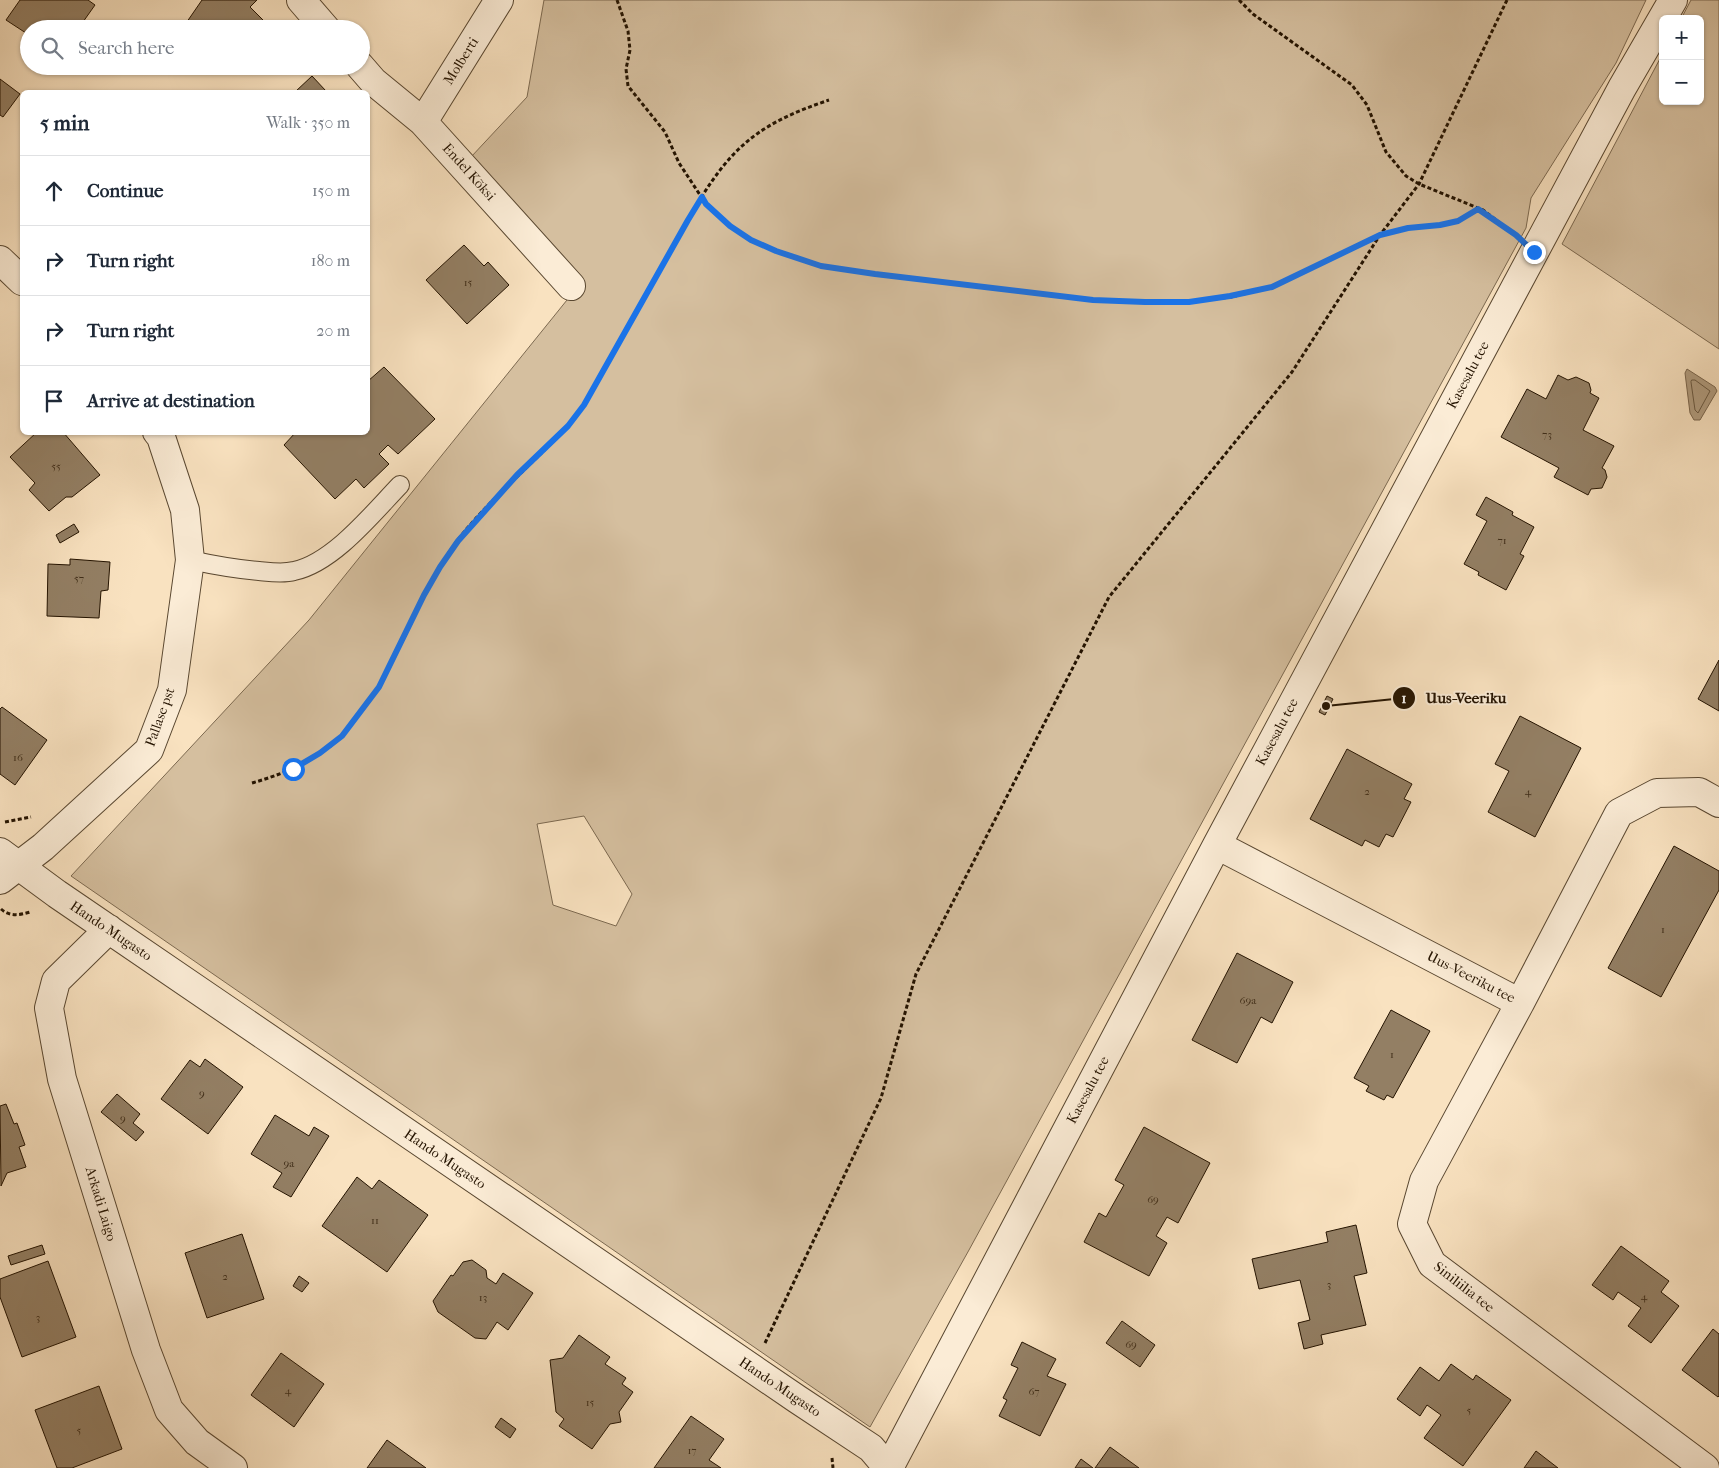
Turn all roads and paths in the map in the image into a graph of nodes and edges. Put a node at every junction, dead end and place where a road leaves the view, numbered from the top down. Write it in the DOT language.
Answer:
graph roads {
  1 [pos="301,0"];
  2 [pos="499,0"];
  3 [pos="618,0"];
  4 [pos="1239,0"];
  5 [pos="1507,0"];
  6 [pos="1673,0"];
  7 [pos="318,20"];
  8 [pos="368,75"];
  9 [pos="829,100"];
  10 [pos="423,122"];
  11 [pos="1419,184"];
  12 [pos="702,197"];
  13 [pos="1478,209"];
  14 [pos="1380,235"];
  15 [pos="1534,252"];
  16 [pos="0,260"];
  17 [pos="20,279"];
  18 [pos="571,286"];
  19 [pos="160,435"];
  20 [pos="400,485"];
  21 [pos="190,560"];
  22 [pos="252,783"];
  23 [pos="1719,803"];
  24 [pos="36,816"];
  25 [pos="0,823"];
  26 [pos="1217,845"];
  27 [pos="6,866"];
  28 [pos="109,929"];
  29 [pos="1520,1003"];
  30 [pos="764,1346"];
  31 [pos="829,1453"];
  32 [pos="233,1468"];
  33 [pos="834,1468"];
  34 [pos="889,1468"];
  35 [pos="1705,1468"];
  1 -- 7 [label="street"];
  2 -- 10 [label="street, Molberti"];
  3 -- 12 [label="path"];
  4 -- 11 [label="path"];
  5 -- 11 [label="path"];
  6 -- 15 [label="street, Kasesalu tee"];
  8 -- 10 [label="street, Endel Kõksi"];
  9 -- 12 [label="path"];
  10 -- 18 [label="street, Endel Kõksi"];
  11 -- 13 [label="path"];
  11 -- 14 [label="path"];
  12 -- 14 [label="path"];
  12 -- 22 [label="path"];
  13 -- 14 [label="path"];
  13 -- 15 [label="path"];
  14 -- 30 [label="path"];
  15 -- 26 [label="street, Kasesalu tee"];
  16 -- 17 [label="street"];
  19 -- 21 [label="street, Pallase pst"];
  20 -- 21 [label="lane"];
  21 -- 27 [label="street, Pallase pst"];
  23 -- 29 [label="street, Uus-Veeriku tee"];
  24 -- 25 [label="path"];
  26 -- 29 [label="street, Uus-Veeriku tee"];
  26 -- 34 [label="street, Kasesalu tee"];
  27 -- 28 [label="street, Hando Mugasto"];
  28 -- 32 [label="street, Arkadi Laigo"];
  28 -- 34 [label="street, Hando Mugasto"];
  29 -- 35 [label="street, Siniliilia tee"];
  31 -- 33 [label="path"];
}
